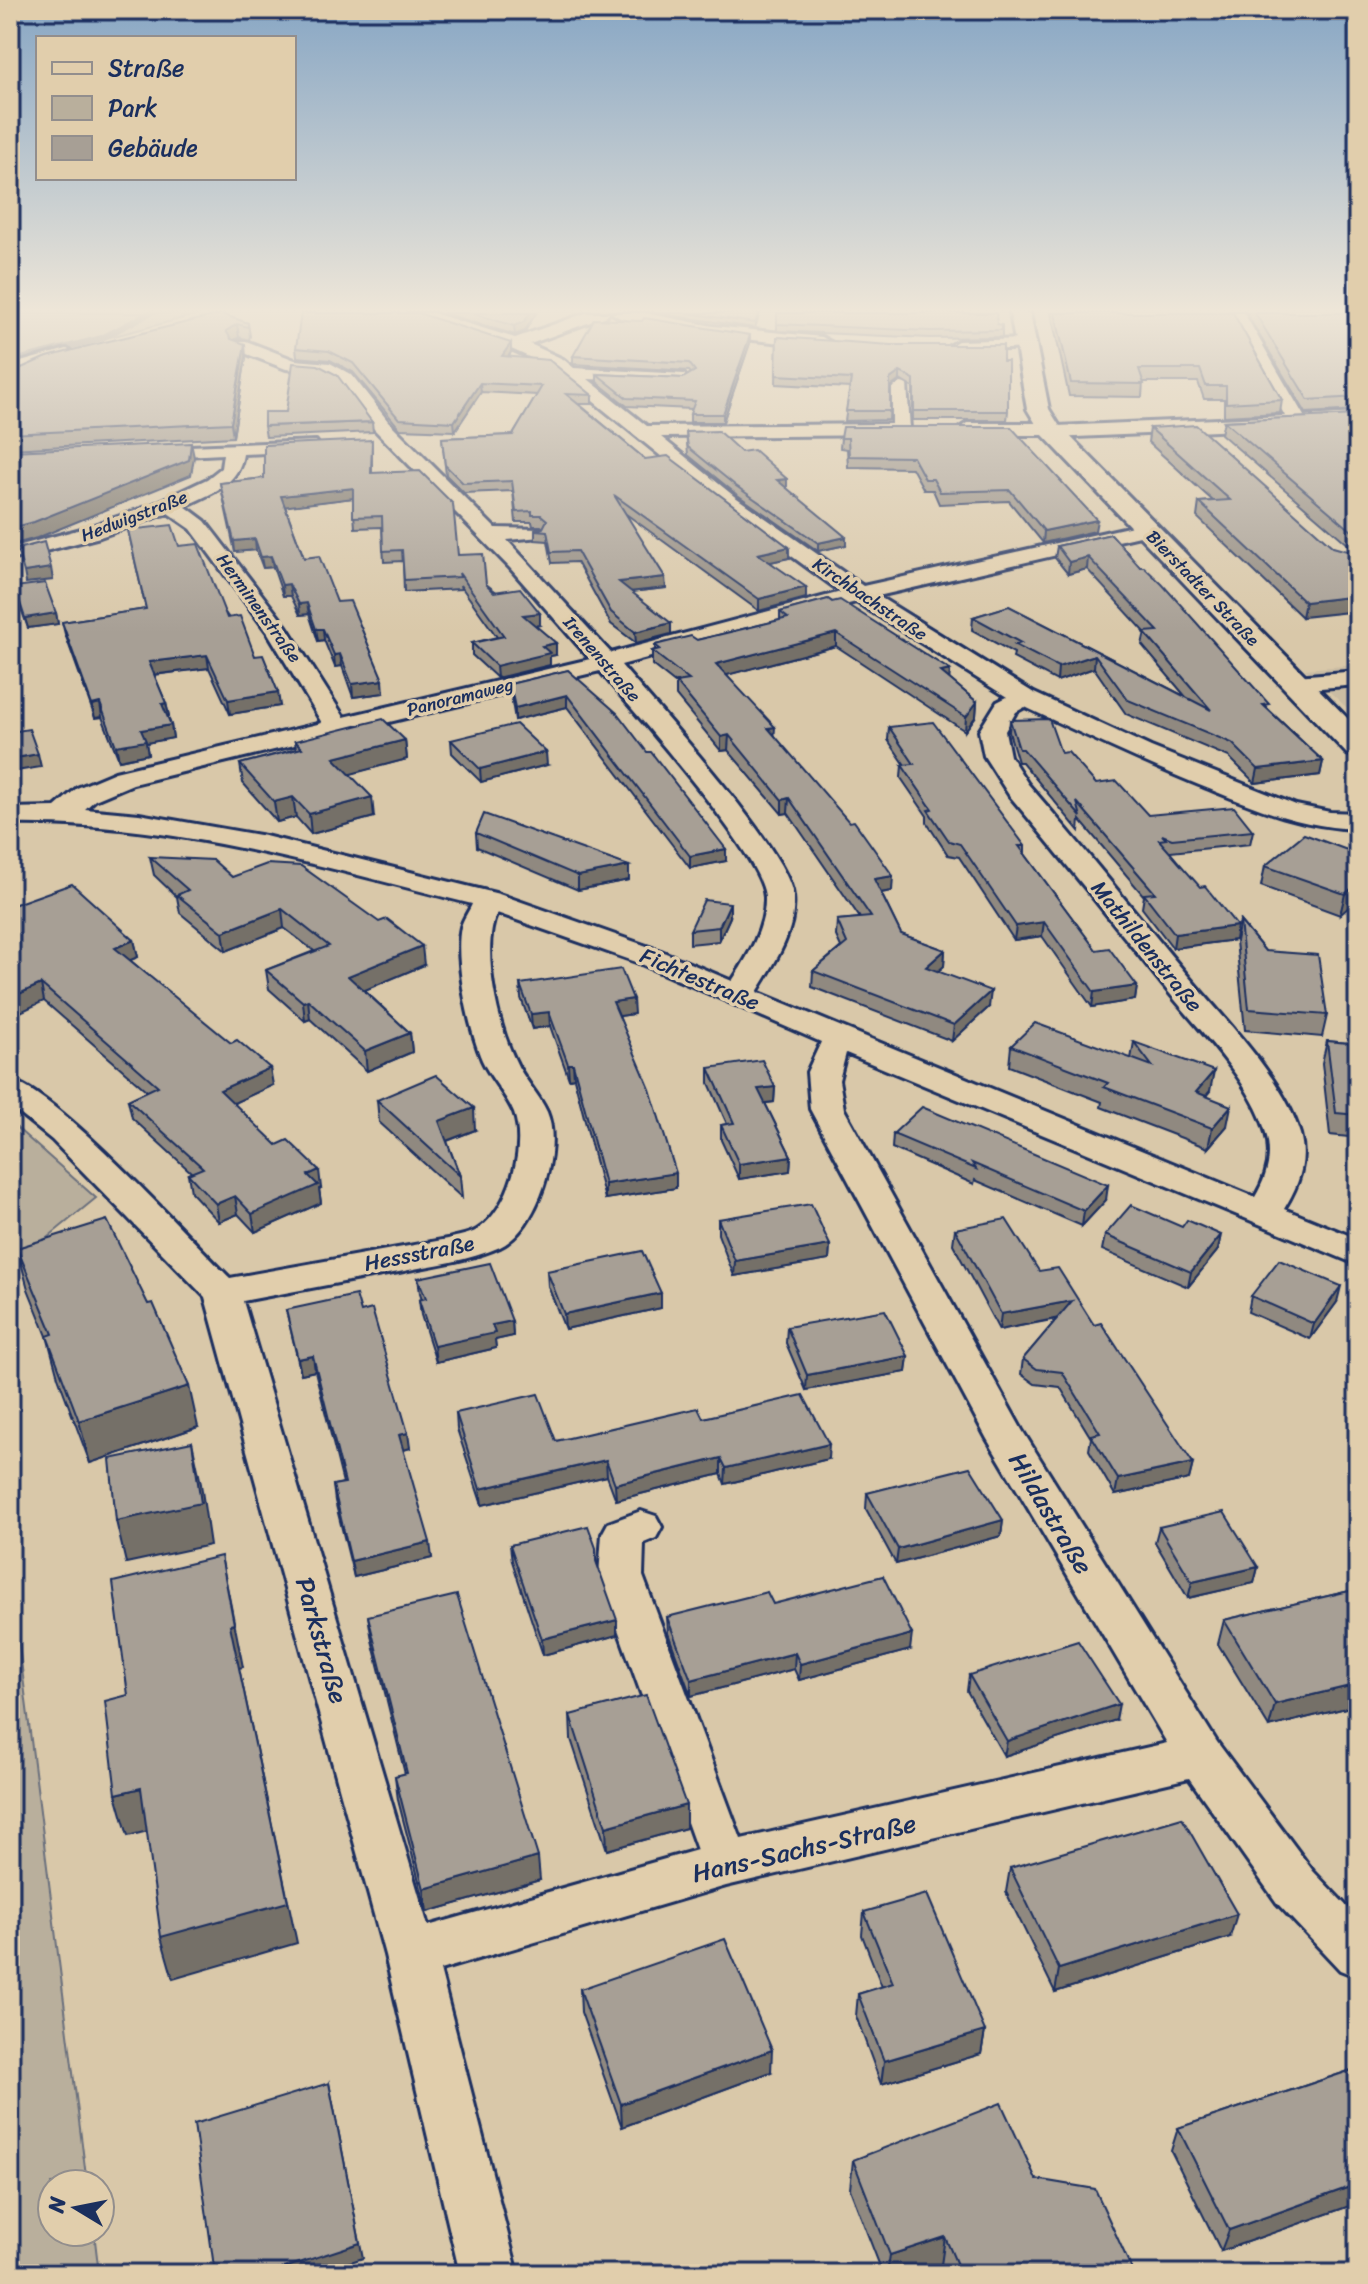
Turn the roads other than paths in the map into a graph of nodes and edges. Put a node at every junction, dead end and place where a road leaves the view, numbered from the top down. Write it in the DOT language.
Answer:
graph roads {
  1 [pos="379,420"];
  2 [pos="628,420"];
  3 [pos="906,420"];
  4 [pos="1045,420"];
  5 [pos="1346,420"];
  6 [pos="1298,422"];
  7 [pos="1196,426"];
  8 [pos="945,429"];
  9 [pos="1051,430"];
  10 [pos="643,432"];
  11 [pos="396,440"];
  12 [pos="366,442"];
  13 [pos="322,444"];
  14 [pos="1217,444"];
  15 [pos="234,449"];
  16 [pos="122,453"];
  17 [pos="164,505"];
  18 [pos="1146,529"];
  19 [pos="534,533"];
  20 [pos="488,534"];
  21 [pos="10,554"];
  22 [pos="859,594"];
  23 [pos="606,662"];
  24 [pos="1358,678"];
  25 [pos="1296,683"];
  26 [pos="1025,698"];
  27 [pos="337,726"];
  28 [pos="1358,747"];
  29 [pos="62,815"];
  30 [pos="10,816"];
  31 [pos="1358,821"];
  32 [pos="489,900"];
  33 [pos="739,995"];
  34 [pos="840,1039"];
  35 [pos="10,1090"];
  36 [pos="1264,1212"];
  37 [pos="1358,1253"];
  38 [pos="222,1292"];
  39 [pos="641,1527"];
  40 [pos="1200,1756"];
  41 [pos="726,1864"];
  42 [pos="1358,1953"];
  43 [pos="411,1955"];
  44 [pos="489,2274"];
  1 -- 11 [label="street, Irenenstraße"];
  2 -- 10 [label="street, Kirchbachstraße"];
  3 -- 10 [label="street"];
  4 -- 9 [label="main road"];
  5 -- 6 [label="street"];
  6 -- 7 [label="street"];
  7 -- 9 [label="street"];
  7 -- 14 [label="street"];
  8 -- 9 [label="street"];
  9 -- 18 [label="main road, Bierstadter Straße"];
  10 -- 22 [label="street, Kirchbachstraße"];
  11 -- 12 [label="street"];
  11 -- 20 [label="street, Irenenstraße"];
  13 -- 15 [label="street"];
  15 -- 16 [label="street"];
  15 -- 17 [label="street, Hedwigstraße"];
  17 -- 21 [label="street, Hedwigstraße"];
  17 -- 27 [label="street, Herminenstraße"];
  18 -- 22 [label="street, Panoramaweg"];
  18 -- 25 [label="main road, Bierstadter Straße"];
  19 -- 20 [label="street"];
  20 -- 23 [label="street, Irenenstraße"];
  22 -- 23 [label="street, Panoramaweg"];
  22 -- 26 [label="street, Kirchbachstraße"];
  23 -- 27 [label="street, Panoramaweg"];
  23 -- 33 [label="street, Irenenstraße"];
  24 -- 25 [label="street"];
  25 -- 28 [label="main road, Bierstadter Straße"];
  26 -- 31 [label="street, Kirchbachstraße"];
  26 -- 36 [label="street, Mathildenstraße"];
  27 -- 29 [label="street, Panoramaweg"];
  29 -- 30 [label="street, Fichtestraße"];
  29 -- 32 [label="street, Fichtestraße"];
  32 -- 33 [label="street, Fichtestraße"];
  32 -- 38 [label="street, Hessstraße"];
  33 -- 34 [label="street, Fichtestraße"];
  34 -- 36 [label="street, Fichtestraße"];
  34 -- 40 [label="street, Hildastraße"];
  35 -- 38 [label="street, Parkstraße"];
  36 -- 37 [label="street, Fichtestraße"];
  38 -- 43 [label="street, Parkstraße"];
  39 -- 41 [label="street"];
  40 -- 41 [label="street, Hans-Sachs-Straße"];
  40 -- 42 [label="street, Hildastraße"];
  41 -- 43 [label="street, Hans-Sachs-Straße"];
  43 -- 44 [label="street, Parkstraße"];
}
